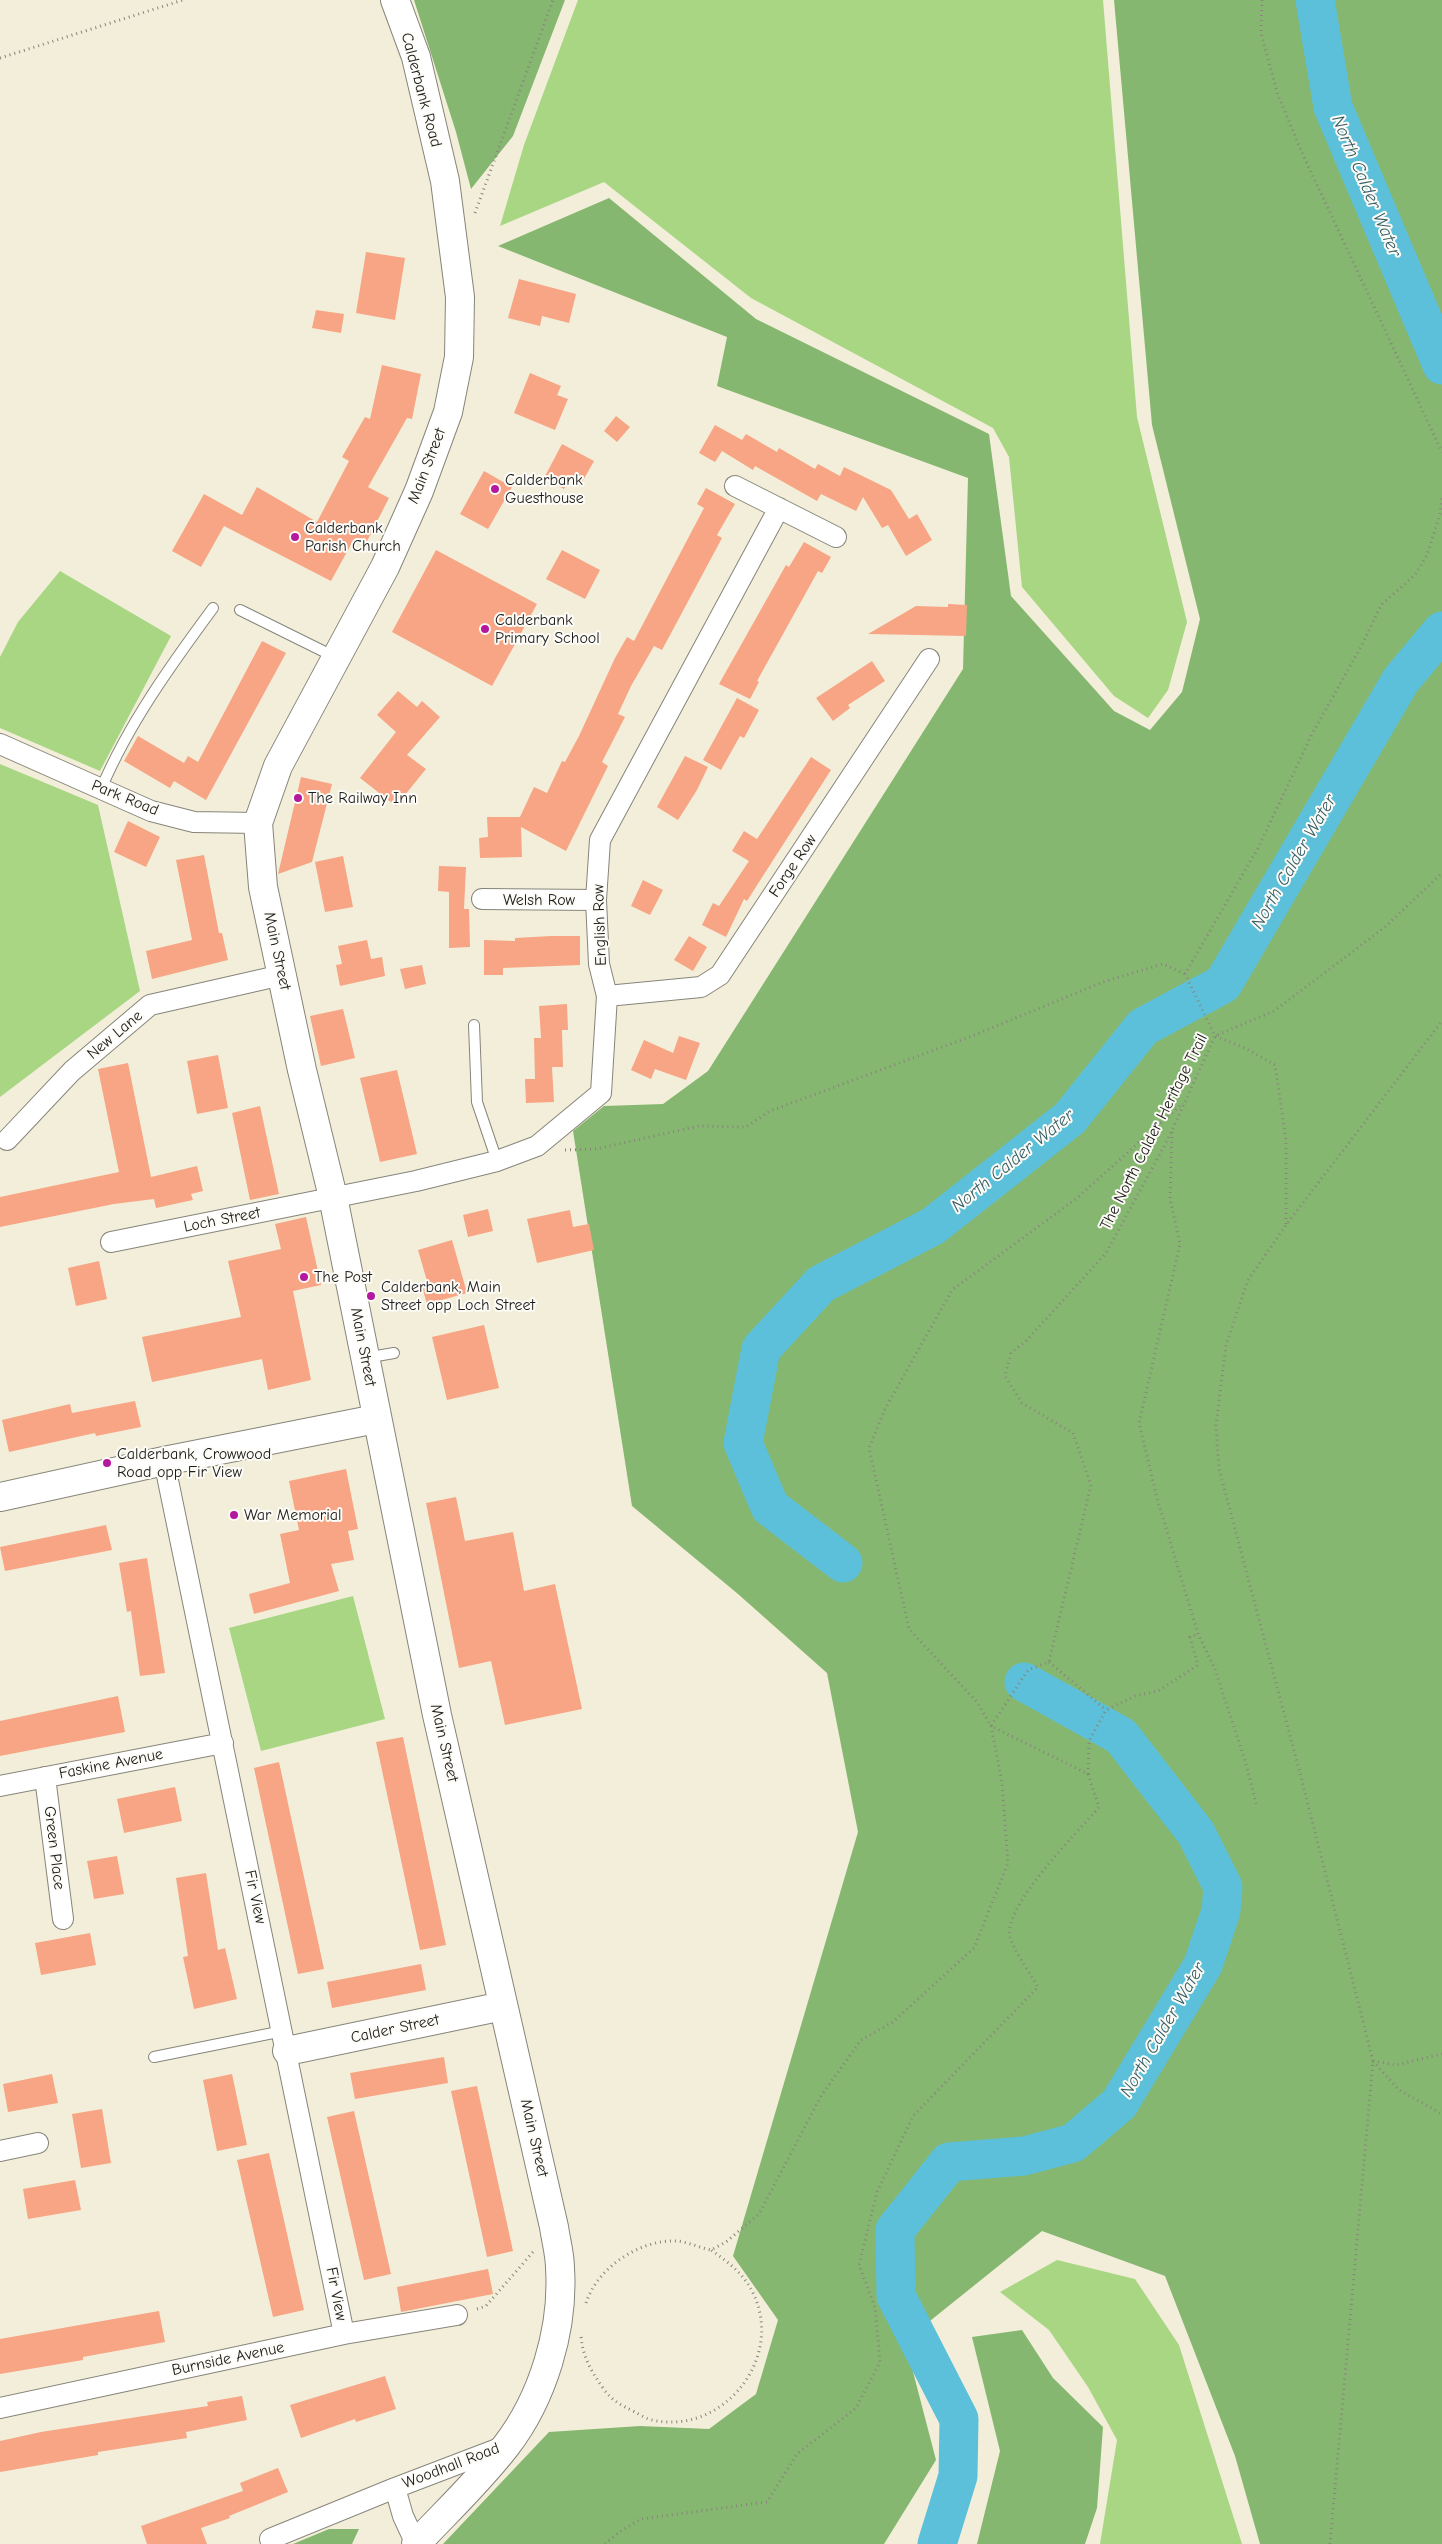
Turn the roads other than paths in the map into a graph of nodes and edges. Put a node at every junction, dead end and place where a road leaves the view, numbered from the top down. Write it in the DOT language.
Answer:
graph roads {
  1 [pos="394,0"];
  2 [pos="445,181"];
  3 [pos="735,486"];
  4 [pos="779,508"];
  5 [pos="836,537"];
  6 [pos="213,608"];
  7 [pos="240,610"];
  8 [pos="336,658"];
  9 [pos="930,659"];
  10 [pos="0,744"];
  11 [pos="101,789"];
  12 [pos="258,823"];
  13 [pos="482,899"];
  14 [pos="596,900"];
  15 [pos="282,975"];
  16 [pos="607,996"];
  17 [pos="474,1025"];
  18 [pos="7,1140"];
  19 [pos="498,1161"];
  20 [pos="333,1197"];
  21 [pos="111,1242"];
  22 [pos="394,1353"];
  23 [pos="365,1358"];
  24 [pos="376,1419"];
  25 [pos="164,1461"];
  26 [pos="0,1496"];
  27 [pos="223,1743"];
  28 [pos="45,1777"];
  29 [pos="0,1786"];
  30 [pos="63,1919"];
  31 [pos="503,2006"];
  32 [pos="285,2041"];
  33 [pos="154,2057"];
  34 [pos="38,2143"];
  35 [pos="0,2150"];
  36 [pos="457,2315"];
  37 [pos="344,2334"];
  38 [pos="0,2408"];
  39 [pos="506,2445"];
  40 [pos="395,2488"];
  41 [pos="270,2540"];
  42 [pos="416,2544"];
  1 -- 2 [label="main road, Calderbank Road"];
  2 -- 8 [label="main road, Main Street"];
  3 -- 4 [label="street"];
  4 -- 5 [label="street"];
  4 -- 14 [label="street, English Row"];
  6 -- 11 [label="lane"];
  7 -- 8 [label="lane"];
  8 -- 12 [label="main road, Main Street"];
  9 -- 16 [label="street, Forge Row"];
  10 -- 11 [label="street, Park Road"];
  11 -- 12 [label="street, Park Road"];
  12 -- 15 [label="main road, Main Street"];
  13 -- 14 [label="street, Welsh Row"];
  14 -- 16 [label="street, English Row"];
  15 -- 18 [label="street, New Lane"];
  15 -- 20 [label="main road, Main Street"];
  16 -- 19 [label="street, English Row"];
  17 -- 19 [label="lane"];
  19 -- 20 [label="street, English Row"];
  20 -- 21 [label="street, Loch Street"];
  20 -- 23 [label="main road, Main Street"];
  22 -- 23 [label="lane"];
  23 -- 24 [label="main road, Main Street"];
  24 -- 25 [label="main road"];
  24 -- 31 [label="main road, Main Street"];
  25 -- 26 [label="main road"];
  25 -- 27 [label="street, Fir View"];
  27 -- 28 [label="street, Faskine Avenue"];
  27 -- 32 [label="street, Fir View"];
  28 -- 29 [label="street, Faskine Avenue"];
  28 -- 30 [label="street, Green Place"];
  31 -- 32 [label="main road, Calder Street"];
  31 -- 39 [label="main road, Main Street"];
  32 -- 33 [label="lane"];
  32 -- 37 [label="street, Fir View"];
  34 -- 35 [label="street"];
  36 -- 37 [label="street, Burnside Avenue"];
  37 -- 38 [label="street, Burnside Avenue"];
  39 -- 40 [label="street, Woodhall Road"];
  39 -- 42 [label="main road, Main Street"];
  40 -- 41 [label="street, Woodhall Road"];
  40 -- 42 [label="street, Woodhall Road"];
}
